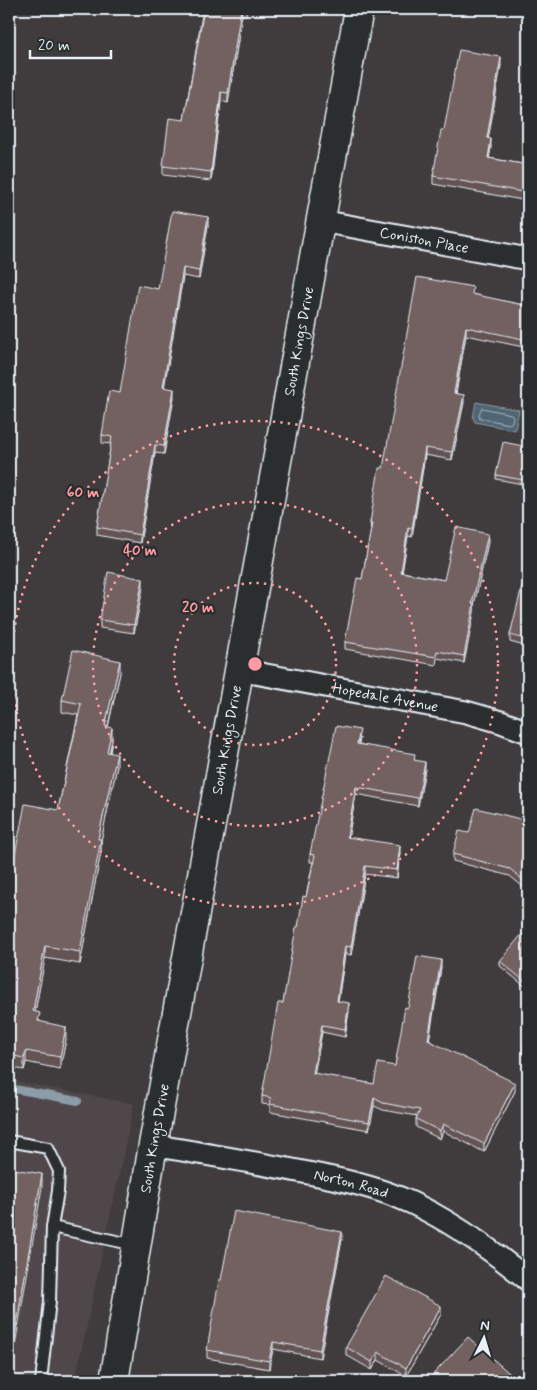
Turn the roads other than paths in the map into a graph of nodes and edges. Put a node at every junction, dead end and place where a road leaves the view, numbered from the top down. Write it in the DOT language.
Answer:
graph roads {
  1 [pos="359,9"];
  2 [pos="320,221"];
  3 [pos="528,259"];
  4 [pos="239,670"];
  5 [pos="528,732"];
  6 [pos="9,1141"];
  7 [pos="153,1145"];
  8 [pos="52,1227"];
  9 [pos="136,1245"];
  10 [pos="528,1280"];
  11 [pos="42,1381"];
  12 [pos="114,1381"];
  1 -- 2 [label="street, South Kings Drive"];
  2 -- 3 [label="street, Coniston Place"];
  2 -- 4 [label="street, South Kings Drive"];
  4 -- 5 [label="street, Hopedale Avenue"];
  4 -- 7 [label="street, South Kings Drive"];
  6 -- 8 [label="lane"];
  7 -- 9 [label="street, South Kings Drive"];
  7 -- 10 [label="street, Norton Road"];
  8 -- 9 [label="lane"];
  8 -- 11 [label="lane"];
  9 -- 12 [label="street, South Kings Drive"];
}
